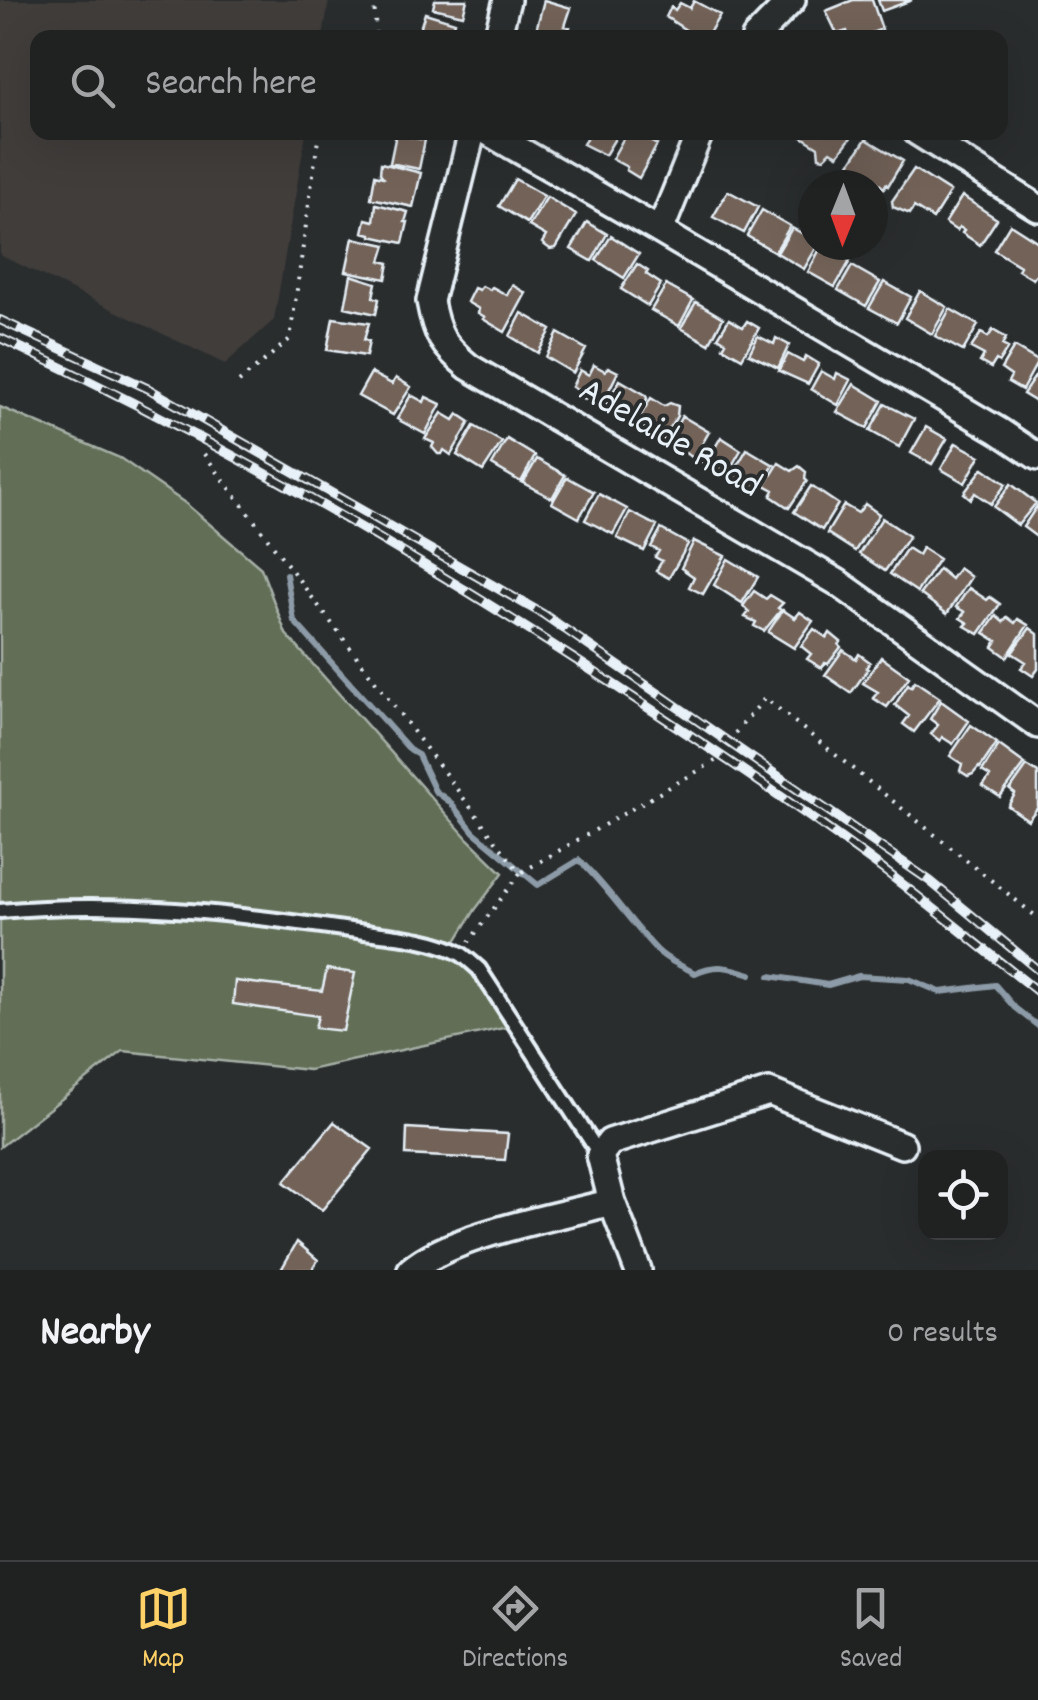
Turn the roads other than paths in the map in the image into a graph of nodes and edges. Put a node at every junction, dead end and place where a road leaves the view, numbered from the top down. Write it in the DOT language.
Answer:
graph roads {
  1 [pos="507,0"];
  2 [pos="792,0"];
  3 [pos="499,30"];
  4 [pos="767,30"];
  5 [pos="470,140"];
  6 [pos="502,140"];
  7 [pos="697,140"];
  8 [pos="931,140"];
  9 [pos="1038,208"];
  10 [pos="660,230"];
  11 [pos="1038,456"];
  12 [pos="1038,725"];
  13 [pos="0,911"];
  14 [pos="902,1146"];
  15 [pos="600,1155"];
  16 [pos="612,1202"];
  17 [pos="410,1270"];
  18 [pos="638,1270"];
  1 -- 3 [label="street"];
  2 -- 4 [label="street"];
  5 -- 12 [label="street, Adelaide Road"];
  6 -- 10 [label="street"];
  7 -- 10 [label="street"];
  8 -- 9 [label="street"];
  10 -- 11 [label="street"];
  13 -- 15 [label="lane"];
  14 -- 15 [label="street"];
  15 -- 16 [label="street"];
  16 -- 17 [label="street"];
  16 -- 18 [label="street"];
}
